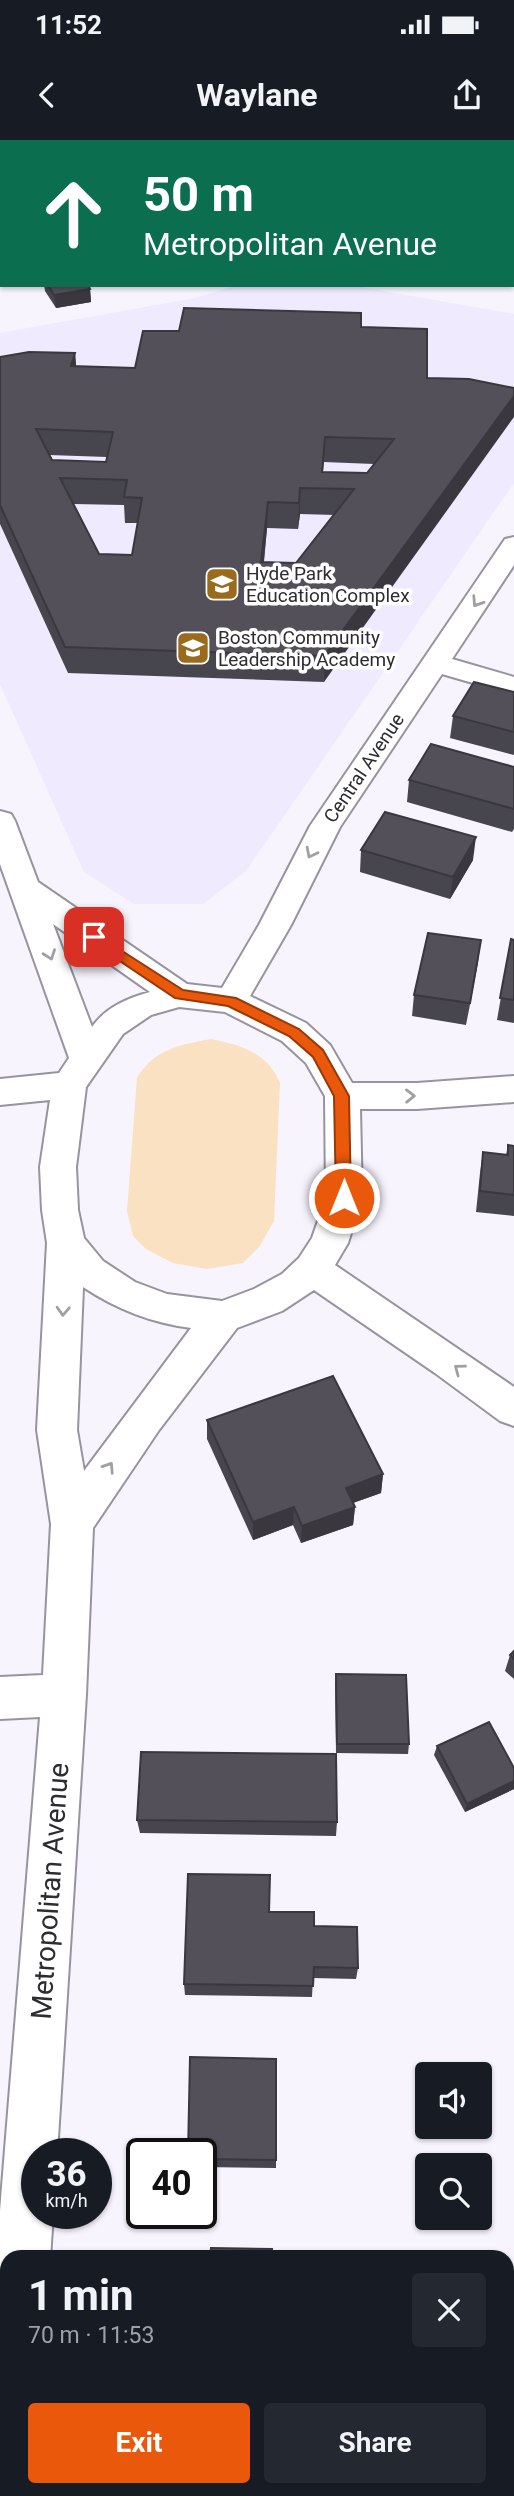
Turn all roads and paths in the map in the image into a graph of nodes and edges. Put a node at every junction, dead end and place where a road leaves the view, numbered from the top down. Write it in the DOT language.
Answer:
graph roads {
  1 [pos="514,545"];
  2 [pos="436,663"];
  3 [pos="514,686"];
  4 [pos="0,821"];
  5 [pos="27,890"];
  6 [pos="180,995"];
  7 [pos="231,1001"];
  8 [pos="78,1072"];
  9 [pos="514,1089"];
  10 [pos="0,1092"];
  11 [pos="342,1096"];
  12 [pos="66,1243"];
  13 [pos="312,1269"];
  14 [pos="223,1317"];
  15 [pos="514,1409"];
  16 [pos="72,1524"];
  17 [pos="64,1696"];
  18 [pos="0,1698"];
  19 [pos="24,2250"];
  1 -- 2 [label="street, Central Avenue, one-way"];
  2 -- 3 [label="street"];
  2 -- 7 [label="street, Central Avenue, one-way"];
  4 -- 5 [label="street"];
  5 -- 6 [label="street"];
  5 -- 8 [label="street, one-way"];
  6 -- 7 [label="street"];
  6 -- 8 [label="street"];
  7 -- 11 [label="street"];
  8 -- 10 [label="street"];
  8 -- 12 [label="street, Metropolitan Avenue"];
  11 -- 9 [label="street, one-way"];
  11 -- 13 [label="street"];
  12 -- 14 [label="street"];
  12 -- 16 [label="street, Metropolitan Avenue, one-way"];
  13 -- 14 [label="street"];
  15 -- 13 [label="street, one-way"];
  16 -- 14 [label="street, one-way"];
  16 -- 17 [label="street, Metropolitan Avenue"];
  17 -- 18 [label="street"];
  17 -- 19 [label="street, Metropolitan Avenue"];
}
